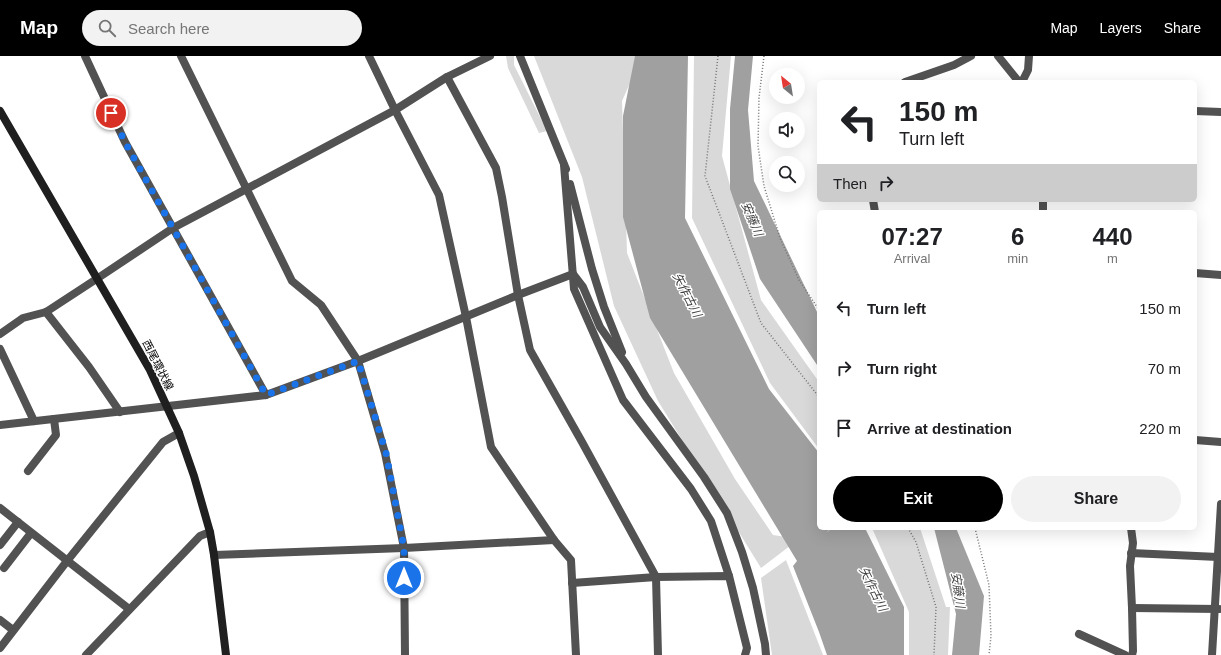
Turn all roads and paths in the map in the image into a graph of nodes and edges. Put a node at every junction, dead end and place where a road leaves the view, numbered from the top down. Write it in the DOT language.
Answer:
graph roads {
  1 [pos="85,56"];
  2 [pos="181,56"];
  3 [pos="369,56"];
  4 [pos="490,56"];
  5 [pos="520,56"];
  6 [pos="718,56"];
  7 [pos="764,56"];
  8 [pos="971,56"];
  9 [pos="998,56"];
  10 [pos="1029,56"];
  11 [pos="447,77"];
  12 [pos="911,80"];
  13 [pos="1017,80"];
  14 [pos="1023,80"];
  15 [pos="395,110"];
  16 [pos="0,111"];
  17 [pos="1197,111"];
  18 [pos="1221,112"];
  19 [pos="564,165"];
  20 [pos="248,189"];
  21 [pos="174,228"];
  22 [pos="1197,273"];
  23 [pos="573,274"];
  24 [pos="1221,275"];
  25 [pos="98,278"];
  26 [pos="518,295"];
  27 [pos="817,307"];
  28 [pos="46,312"];
  29 [pos="466,317"];
  30 [pos="0,334"];
  31 [pos="0,349"];
  32 [pos="358,361"];
  33 [pos="626,364"];
  34 [pos="817,394"];
  35 [pos="266,395"];
  36 [pos="166,406"];
  37 [pos="120,412"];
  38 [pos="54,419"];
  39 [pos="34,421"];
  40 [pos="0,425"];
  41 [pos="179,433"];
  42 [pos="1197,440"];
  43 [pos="1221,442"];
  44 [pos="28,472"];
  45 [pos="1221,504"];
  46 [pos="0,508"];
  47 [pos="18,522"];
  48 [pos="909,530"];
  49 [pos="975,530"];
  50 [pos="1131,530"];
  51 [pos="210,532"];
  52 [pos="32,533"];
  53 [pos="554,540"];
  54 [pos="0,545"];
  55 [pos="404,548"];
  56 [pos="1132,553"];
  57 [pos="214,555"];
  58 [pos="1218,557"];
  59 [pos="67,561"];
  60 [pos="4,568"];
  61 [pos="729,576"];
  62 [pos="656,577"];
  63 [pos="572,583"];
  64 [pos="1132,608"];
  65 [pos="129,609"];
  66 [pos="1218,609"];
  67 [pos="0,620"];
  68 [pos="13,630"];
  69 [pos="1079,634"];
  70 [pos="0,648"];
  71 [pos="86,655"];
  72 [pos="226,655"];
  73 [pos="404,655"];
  74 [pos="576,655"];
  75 [pos="658,655"];
  76 [pos="745,655"];
  77 [pos="766,655"];
  78 [pos="934,655"];
  79 [pos="989,655"];
  80 [pos="1125,655"];
  81 [pos="1132,655"];
  82 [pos="1212,655"];
  1 -- 21 [label="street"];
  2 -- 20 [label="street"];
  3 -- 15 [label="street"];
  4 -- 11 [label="street"];
  5 -- 19 [label="street"];
  6 -- 34 [label="path"];
  7 -- 27 [label="path"];
  8 -- 12 [label="street"];
  9 -- 13 [label="street"];
  10 -- 14 [label="street"];
  11 -- 15 [label="street"];
  11 -- 26 [label="street"];
  15 -- 20 [label="street"];
  15 -- 29 [label="street"];
  16 -- 25 [label="main road, 西尾環状線"];
  17 -- 18 [label="street"];
  19 -- 23 [label="street"];
  19 -- 33 [label="street"];
  20 -- 21 [label="street"];
  20 -- 32 [label="street"];
  21 -- 25 [label="street"];
  21 -- 35 [label="street"];
  22 -- 24 [label="street"];
  23 -- 26 [label="street"];
  23 -- 33 [label="street"];
  23 -- 61 [label="street"];
  25 -- 28 [label="street"];
  25 -- 36 [label="main road, 西尾環状線"];
  26 -- 29 [label="street"];
  26 -- 62 [label="street"];
  28 -- 30 [label="street"];
  28 -- 37 [label="street"];
  29 -- 32 [label="street"];
  29 -- 53 [label="street"];
  31 -- 39 [label="street"];
  32 -- 35 [label="street"];
  32 -- 55 [label="street"];
  33 -- 77 [label="street"];
  35 -- 36 [label="street"];
  36 -- 37 [label="street"];
  36 -- 41 [label="main road, 西尾環状線"];
  37 -- 38 [label="street"];
  38 -- 39 [label="street"];
  38 -- 44 [label="street"];
  39 -- 40 [label="street"];
  41 -- 51 [label="main road, 西尾環状線"];
  41 -- 59 [label="street"];
  42 -- 43 [label="street"];
  45 -- 58 [label="street"];
  46 -- 47 [label="street"];
  47 -- 52 [label="street"];
  47 -- 54 [label="street"];
  48 -- 78 [label="path"];
  49 -- 79 [label="path"];
  50 -- 56 [label="street"];
  51 -- 57 [label="main road, 西尾環状線"];
  51 -- 65 [label="street"];
  52 -- 59 [label="street"];
  52 -- 60 [label="street"];
  53 -- 55 [label="street"];
  53 -- 63 [label="street"];
  55 -- 57 [label="street"];
  55 -- 73 [label="street"];
  56 -- 58 [label="street"];
  56 -- 64 [label="street"];
  57 -- 72 [label="main road, 西尾環状線"];
  58 -- 66 [label="street"];
  59 -- 65 [label="street"];
  59 -- 68 [label="street"];
  61 -- 62 [label="street"];
  61 -- 76 [label="street"];
  62 -- 63 [label="street"];
  62 -- 75 [label="street"];
  63 -- 74 [label="street"];
  64 -- 66 [label="street"];
  64 -- 81 [label="street"];
  65 -- 71 [label="street"];
  66 -- 82 [label="street"];
  67 -- 68 [label="street"];
  68 -- 70 [label="street"];
  69 -- 80 [label="street"];
}
